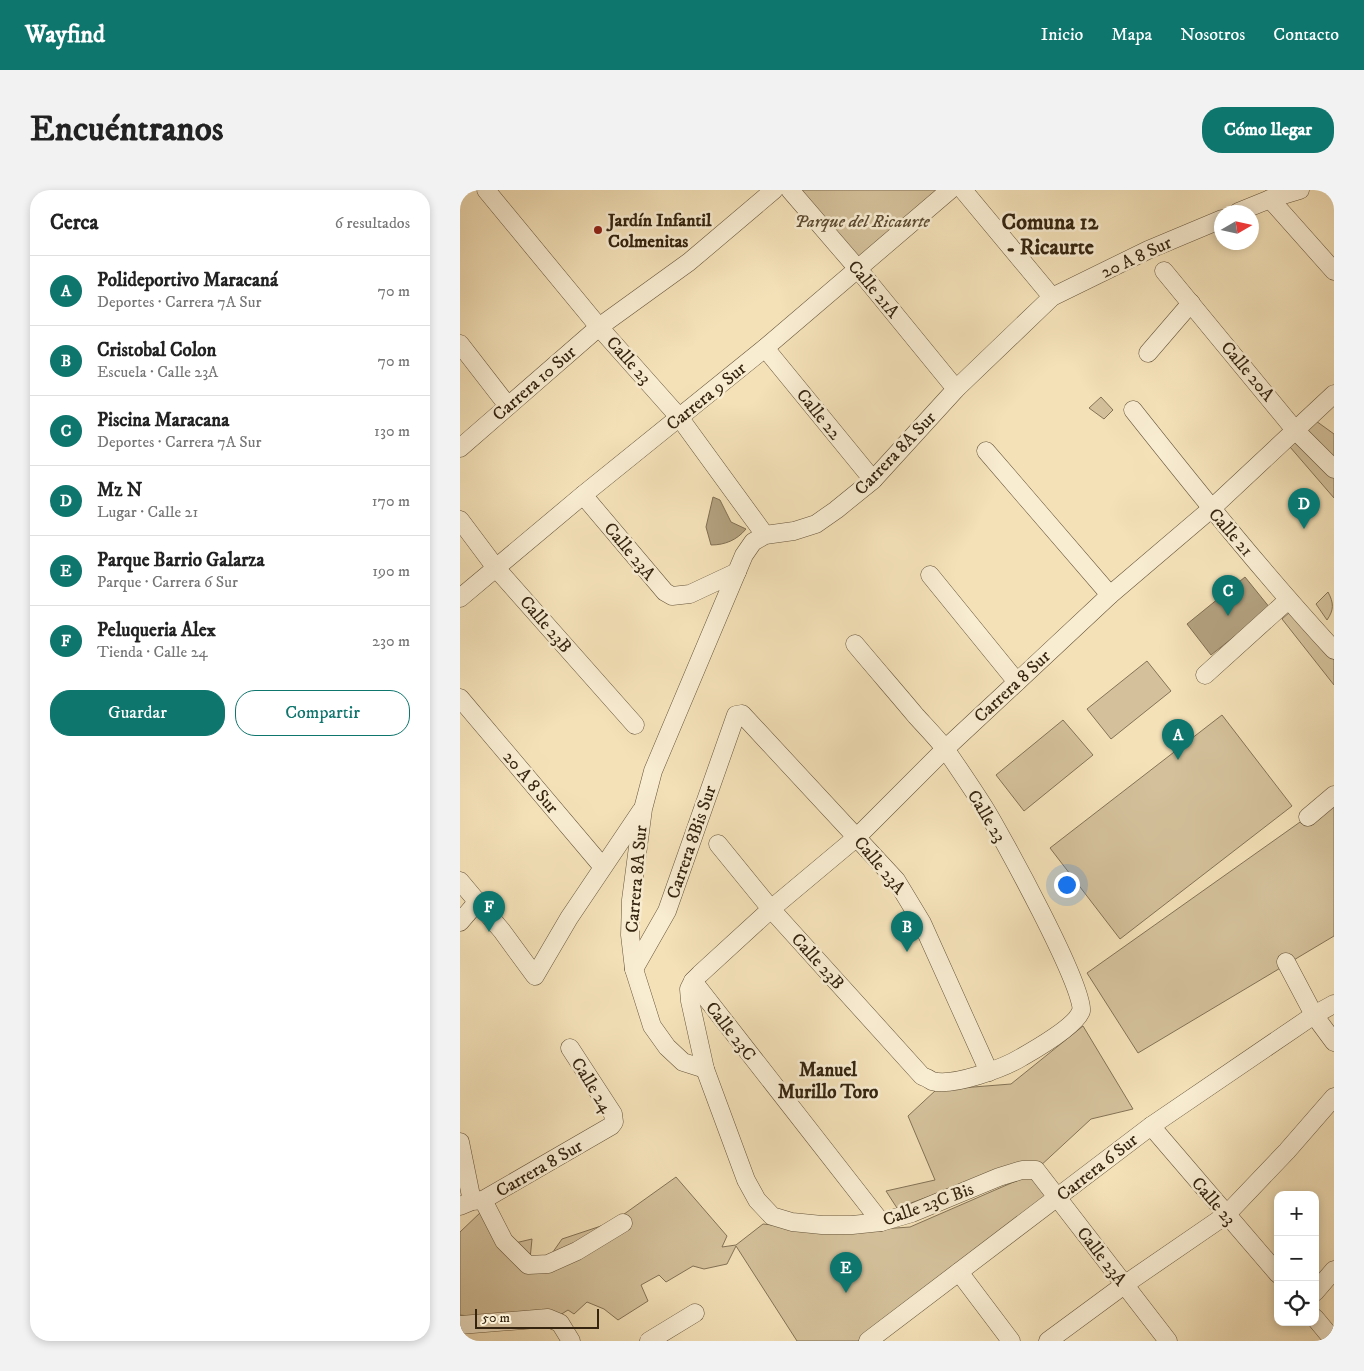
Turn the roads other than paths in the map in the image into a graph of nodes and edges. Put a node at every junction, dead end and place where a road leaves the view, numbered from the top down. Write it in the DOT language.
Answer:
graph roads {
  1 [pos="486,190"];
  2 [pos="774,190"];
  3 [pos="790,190"];
  4 [pos="950,190"];
  5 [pos="963,190"];
  6 [pos="1300,190"];
  7 [pos="1270,199"];
  8 [pos="1255,205"];
  9 [pos="1214,222"];
  10 [pos="858,269"];
  11 [pos="1164,271"];
  12 [pos="1334,271"];
  13 [pos="1052,297"];
  14 [pos="1191,303"];
  15 [pos="599,327"];
  16 [pos="460,344"];
  17 [pos="765,348"];
  18 [pos="1148,353"];
  19 [pos="956,389"];
  20 [pos="1334,394"];
  21 [pos="508,406"];
  22 [pos="1133,410"];
  23 [pos="679,417"];
  24 [pos="1296,430"];
  25 [pos="460,448"];
  26 [pos="986,451"];
  27 [pos="1334,469"];
  28 [pos="874,480"];
  29 [pos="583,495"];
  30 [pos="1211,508"];
  31 [pos="460,520"];
  32 [pos="765,535"];
  33 [pos="496,568"];
  34 [pos="737,572"];
  35 [pos="930,575"];
  36 [pos="1110,595"];
  37 [pos="460,598"];
  38 [pos="1288,600"];
  39 [pos="855,644"];
  40 [pos="1334,650"];
  41 [pos="1205,675"];
  42 [pos="1017,682"];
  43 [pos="460,698"];
  44 [pos="742,714"];
  45 [pos="635,725"];
  46 [pos="945,749"];
  47 [pos="1334,795"];
  48 [pos="642,809"];
  49 [pos="1308,817"];
  50 [pos="858,837"];
  51 [pos="718,844"];
  52 [pos="602,866"];
  53 [pos="460,881"];
  54 [pos="478,901"];
  55 [pos="771,909"];
  56 [pos="460,922"];
  57 [pos="1286,962"];
  58 [pos="634,969"];
  59 [pos="693,981"];
  60 [pos="1334,1004"];
  61 [pos="1314,1016"];
  62 [pos="1334,1042"];
  63 [pos="570,1048"];
  64 [pos="704,1069"];
  65 [pos="989,1072"];
  66 [pos="1334,1097"];
  67 [pos="614,1122"];
  68 [pos="1150,1126"];
  69 [pos="460,1142"];
  70 [pos="1036,1170"];
  71 [pos="1057,1198"];
  72 [pos="472,1202"];
  73 [pos="1226,1215"];
  74 [pos="880,1222"];
  75 [pos="623,1223"];
  76 [pos="1274,1269"];
  77 [pos="1334,1270"];
  78 [pos="959,1272"];
  79 [pos="1124,1284"];
  80 [pos="1319,1287"];
  81 [pos="695,1313"];
  82 [pos="1319,1323"];
  83 [pos="460,1326"];
  84 [pos="571,1341"];
  85 [pos="650,1341"];
  86 [pos="868,1341"];
  87 [pos="1011,1341"];
  88 [pos="1048,1341"];
  89 [pos="1168,1341"];
  90 [pos="1334,1341"];
  1 -- 15 [label="street, Calle 23"];
  2 -- 15 [label="street, Carrera 10 Sur"];
  3 -- 10 [label="street, Calle 21A"];
  4 -- 10 [label="street, Carrera 9 Sur"];
  5 -- 13 [label="street"];
  6 -- 7 [label="street"];
  7 -- 8 [label="street"];
  7 -- 12 [label="street"];
  9 -- 13 [label="street, 20 A 8 Sur"];
  10 -- 17 [label="street, Carrera 9 Sur"];
  10 -- 19 [label="street, Calle 21A"];
  11 -- 14 [label="street, Calle 20A"];
  13 -- 19 [label="street, Carrera 8A Sur"];
  14 -- 18 [label="street"];
  14 -- 24 [label="street, Calle 20A"];
  15 -- 21 [label="street, Carrera 10 Sur"];
  15 -- 23 [label="street, Calle 23"];
  16 -- 21 [label="street"];
  17 -- 23 [label="street, Carrera 9 Sur"];
  17 -- 28 [label="street, Calle 22"];
  19 -- 28 [label="street, Carrera 8A Sur"];
  20 -- 24 [label="street, Carrera 8 Sur"];
  21 -- 25 [label="street, Carrera 10 Sur"];
  22 -- 30 [label="street, Calle 21"];
  23 -- 29 [label="street, Carrera 9 Sur"];
  23 -- 32 [label="street, Calle 23"];
  24 -- 27 [label="street, Calle 20A"];
  24 -- 30 [label="street, Carrera 8 Sur"];
  26 -- 36 [label="street"];
  28 -- 32 [label="street, Carrera 8A Sur"];
  29 -- 33 [label="street, Carrera 9 Sur"];
  29 -- 34 [label="street, Calle 23A"];
  30 -- 36 [label="street, Carrera 8 Sur"];
  30 -- 38 [label="street, Calle 21"];
  31 -- 33 [label="street, Calle 23B"];
  32 -- 34 [label="street, Carrera 8A Sur"];
  33 -- 37 [label="street, Carrera 9 Sur"];
  33 -- 45 [label="street, Calle 23B"];
  34 -- 48 [label="street, Carrera 8A Sur"];
  35 -- 42 [label="street"];
  36 -- 42 [label="street, Carrera 8 Sur"];
  38 -- 40 [label="street, Calle 21"];
  38 -- 41 [label="street"];
  39 -- 46 [label="street, Calle 23"];
  42 -- 46 [label="street, Carrera 8 Sur"];
  43 -- 52 [label="street, 20 A 8 Sur"];
  44 -- 50 [label="street, Calle 23A"];
  44 -- 58 [label="street, Carrera 8Bis Sur"];
  46 -- 50 [label="street, Carrera 8 Sur"];
  46 -- 65 [label="street, Calle 23"];
  47 -- 49 [label="street"];
  48 -- 52 [label="street, Carrera 8A Sur"];
  48 -- 58 [label="street, Carrera 8A Sur"];
  50 -- 55 [label="street, Carrera 8 Sur"];
  50 -- 65 [label="street, Calle 23A"];
  51 -- 55 [label="street, Calle 23B"];
  52 -- 54 [label="street, Carrera 8A Sur"];
  53 -- 54 [label="street"];
  54 -- 56 [label="street"];
  55 -- 59 [label="street, Carrera 8 Sur"];
  55 -- 65 [label="street, Calle 23B"];
  57 -- 61 [label="street"];
  58 -- 64 [label="street, Carrera 8A Sur"];
  59 -- 64 [label="street, Calle 23C"];
  59 -- 74 [label="street, Calle 23C"];
  60 -- 61 [label="street, Carrera 6 Sur"];
  61 -- 62 [label="street"];
  61 -- 68 [label="street, Carrera 6 Sur"];
  63 -- 67 [label="street, Calle 24"];
  64 -- 74 [label="street, Calle 23C Bis"];
  66 -- 73 [label="street"];
  67 -- 72 [label="street, Carrera 8 Sur"];
  68 -- 71 [label="street, Carrera 6 Sur"];
  68 -- 73 [label="street, Calle 23"];
  69 -- 72 [label="street"];
  70 -- 71 [label="street, Calle 23A"];
  70 -- 74 [label="street, Calle 23C Bis"];
  71 -- 78 [label="street, Carrera 6 Sur"];
  71 -- 79 [label="street, Calle 23A"];
  72 -- 75 [label="street"];
  73 -- 76 [label="street, Calle 23"];
  73 -- 79 [label="street"];
  77 -- 80 [label="street"];
  78 -- 86 [label="street, Carrera 6 Sur"];
  78 -- 87 [label="street"];
  79 -- 88 [label="street"];
  79 -- 89 [label="street, Calle 23A"];
  81 -- 85 [label="street"];
  82 -- 90 [label="street"];
  83 -- 84 [label="street"];
}
